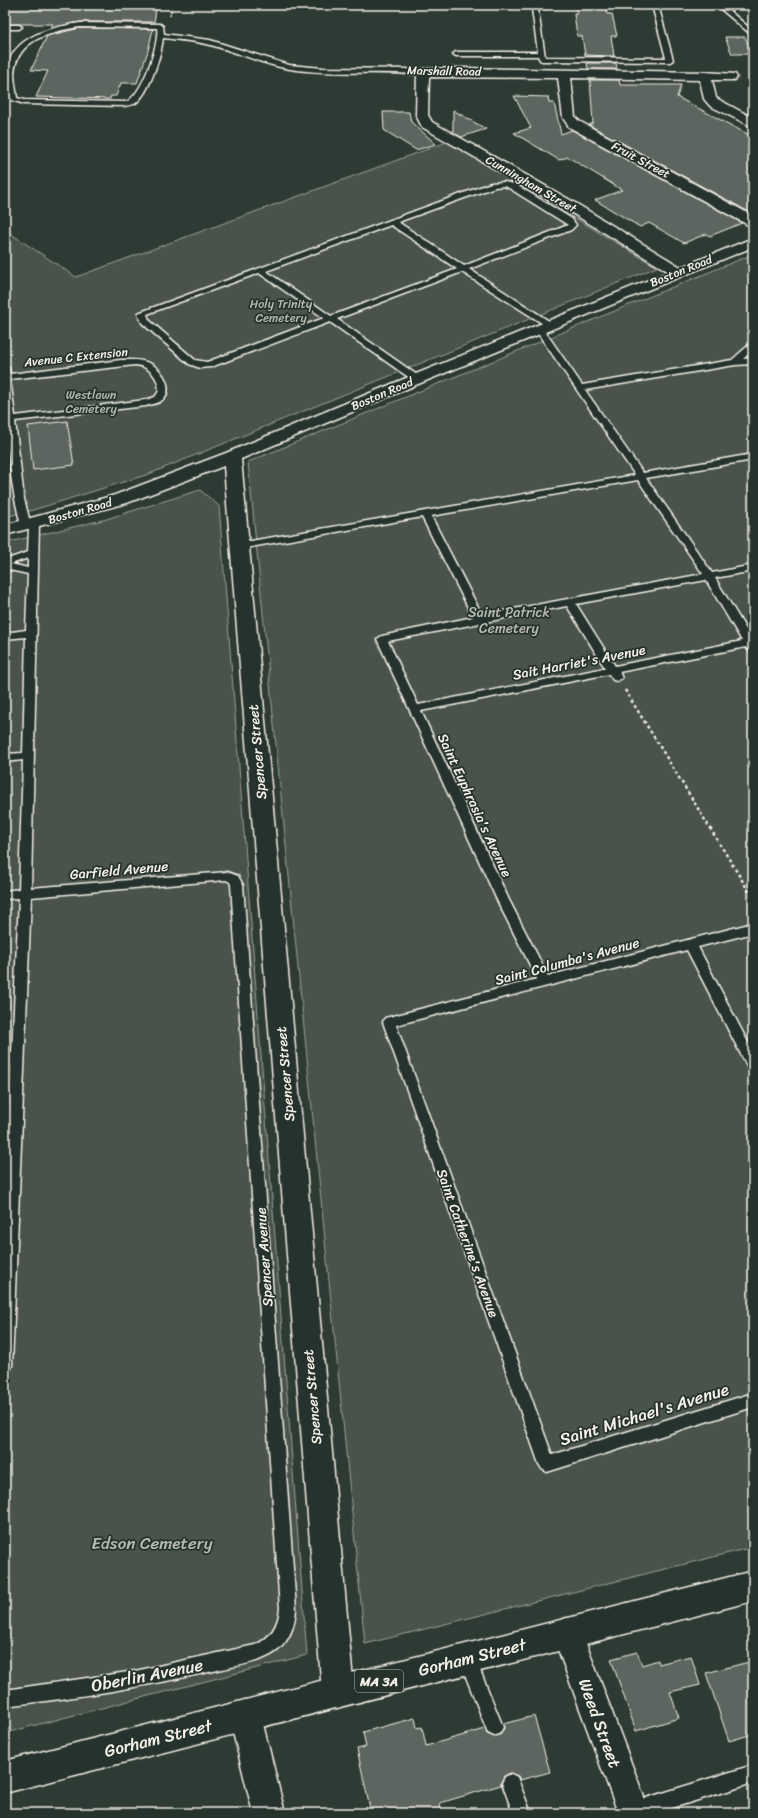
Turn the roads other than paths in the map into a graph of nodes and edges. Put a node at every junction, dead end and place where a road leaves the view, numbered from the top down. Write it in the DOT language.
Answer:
graph roads {
  1 [pos="559,5"];
  2 [pos="655,5"];
  3 [pos="724,9"];
  4 [pos="5,27"];
  5 [pos="19,27"];
  6 [pos="753,34"];
  7 [pos="162,36"];
  8 [pos="456,54"];
  9 [pos="542,54"];
  10 [pos="424,73"];
  11 [pos="564,74"];
  12 [pos="705,76"];
  13 [pos="732,77"];
  14 [pos="753,123"];
  15 [pos="392,222"];
  16 [pos="753,222"];
  17 [pos="753,242"];
  18 [pos="463,269"];
  19 [pos="260,270"];
  20 [pos="679,272"];
  21 [pos="328,319"];
  22 [pos="545,327"];
  23 [pos="753,346"];
  24 [pos="753,360"];
  25 [pos="735,362"];
  26 [pos="5,374"];
  27 [pos="417,379"];
  28 [pos="580,388"];
  29 [pos="10,419"];
  30 [pos="232,457"];
  31 [pos="753,457"];
  32 [pos="15,465"];
  33 [pos="5,466"];
  34 [pos="640,476"];
  35 [pos="425,514"];
  36 [pos="30,524"];
  37 [pos="5,530"];
  38 [pos="239,546"];
  39 [pos="34,553"];
  40 [pos="5,565"];
  41 [pos="753,568"];
  42 [pos="33,572"];
  43 [pos="709,576"];
  44 [pos="570,602"];
  45 [pos="479,619"];
  46 [pos="31,634"];
  47 [pos="5,636"];
  48 [pos="751,646"];
  49 [pos="614,674"];
  50 [pos="414,709"];
  51 [pos="29,756"];
  52 [pos="5,758"];
  53 [pos="234,879"];
  54 [pos="26,893"];
  55 [pos="5,895"];
  56 [pos="753,928"];
  57 [pos="690,944"];
  58 [pos="545,982"];
  59 [pos="389,1022"];
  60 [pos="11,1059"];
  61 [pos="753,1064"];
  62 [pos="5,1366"];
  63 [pos="753,1400"];
  64 [pos="547,1464"];
  65 [pos="753,1586"];
  66 [pos="567,1633"];
  67 [pos="282,1634"];
  68 [pos="467,1658"];
  69 [pos="338,1692"];
  70 [pos="5,1698"];
  71 [pos="245,1716"];
  72 [pos="494,1727"];
  73 [pos="753,1774"];
  74 [pos="5,1777"];
  75 [pos="511,1783"];
  76 [pos="631,1812"];
  77 [pos="269,1813"];
  78 [pos="522,1813"];
  1 -- 9 [label="lane"];
  2 -- 9 [label="lane"];
  3 -- 6 [label="lane"];
  4 -- 5 [label="lane"];
  7 -- 7 [label="lane"];
  7 -- 10 [label="lane, Marshall Road"];
  8 -- 9 [label="lane"];
  10 -- 11 [label="main road, Marshall Road"];
  10 -- 20 [label="main road, Cunningham Street"];
  11 -- 12 [label="main road, Marshall Road"];
  11 -- 16 [label="main road, Fruit Street"];
  12 -- 13 [label="main road, Marshall Road"];
  12 -- 14 [label="main road"];
  15 -- 18 [label="lane"];
  15 -- 18 [label="lane"];
  15 -- 19 [label="lane"];
  17 -- 20 [label="main road, Boston Road"];
  18 -- 21 [label="lane"];
  18 -- 22 [label="lane"];
  19 -- 21 [label="lane"];
  19 -- 21 [label="lane"];
  20 -- 22 [label="main road, Boston Road"];
  21 -- 27 [label="lane"];
  22 -- 27 [label="main road, Boston Road"];
  22 -- 28 [label="lane"];
  23 -- 25 [label="lane"];
  24 -- 25 [label="lane"];
  25 -- 28 [label="lane"];
  26 -- 29 [label="lane"];
  26 -- 29 [label="lane, Avenue C Extension"];
  27 -- 30 [label="main road, Boston Road"];
  28 -- 34 [label="lane"];
  29 -- 32 [label="lane"];
  30 -- 36 [label="main road, Boston Road"];
  30 -- 38 [label="main road, Spencer Street"];
  31 -- 34 [label="lane"];
  32 -- 33 [label="lane"];
  32 -- 36 [label="lane"];
  34 -- 35 [label="lane"];
  34 -- 43 [label="lane"];
  35 -- 38 [label="lane"];
  35 -- 45 [label="lane"];
  36 -- 37 [label="main road, Boston Road"];
  36 -- 39 [label="lane"];
  38 -- 69 [label="main road, Spencer Street"];
  39 -- 40 [label="lane"];
  39 -- 42 [label="lane"];
  40 -- 42 [label="lane"];
  41 -- 43 [label="lane"];
  42 -- 46 [label="lane"];
  43 -- 44 [label="lane"];
  43 -- 48 [label="lane"];
  44 -- 45 [label="lane"];
  44 -- 49 [label="lane"];
  45 -- 50 [label="lane, Saint Euphrasia's Avenue"];
  46 -- 47 [label="lane"];
  46 -- 51 [label="lane"];
  48 -- 49 [label="lane, Sait Harriet's Avenue"];
  49 -- 50 [label="lane, Sait Harriet's Avenue"];
  50 -- 58 [label="lane, Saint Euphrasia's Avenue"];
  51 -- 52 [label="lane"];
  51 -- 54 [label="lane"];
  53 -- 54 [label="lane, Garfield Avenue"];
  53 -- 67 [label="lane, Spencer Avenue"];
  54 -- 55 [label="lane, Garfield Avenue"];
  54 -- 60 [label="lane"];
  56 -- 57 [label="lane, Saint Columba's Avenue"];
  57 -- 58 [label="lane, Saint Columba's Avenue"];
  57 -- 61 [label="lane"];
  58 -- 59 [label="lane, Saint Columba's Avenue"];
  59 -- 64 [label="lane, Saint Catherine's Avenue"];
  60 -- 62 [label="lane"];
  63 -- 64 [label="lane, Saint Michael's Avenue"];
  65 -- 66 [label="main road, Gorham Street / MA 3A"];
  66 -- 68 [label="main road, Gorham Street / MA 3A"];
  66 -- 76 [label="main road, Weed Street"];
  67 -- 70 [label="lane, Oberlin Avenue"];
  68 -- 69 [label="main road, Gorham Street / MA 3A"];
  68 -- 72 [label="lane"];
  69 -- 71 [label="main road, Gorham Street / MA 3A"];
  71 -- 74 [label="main road, Gorham Street / MA 3A"];
  71 -- 77 [label="main road"];
  73 -- 76 [label="lane"];
  75 -- 78 [label="lane"];
}
